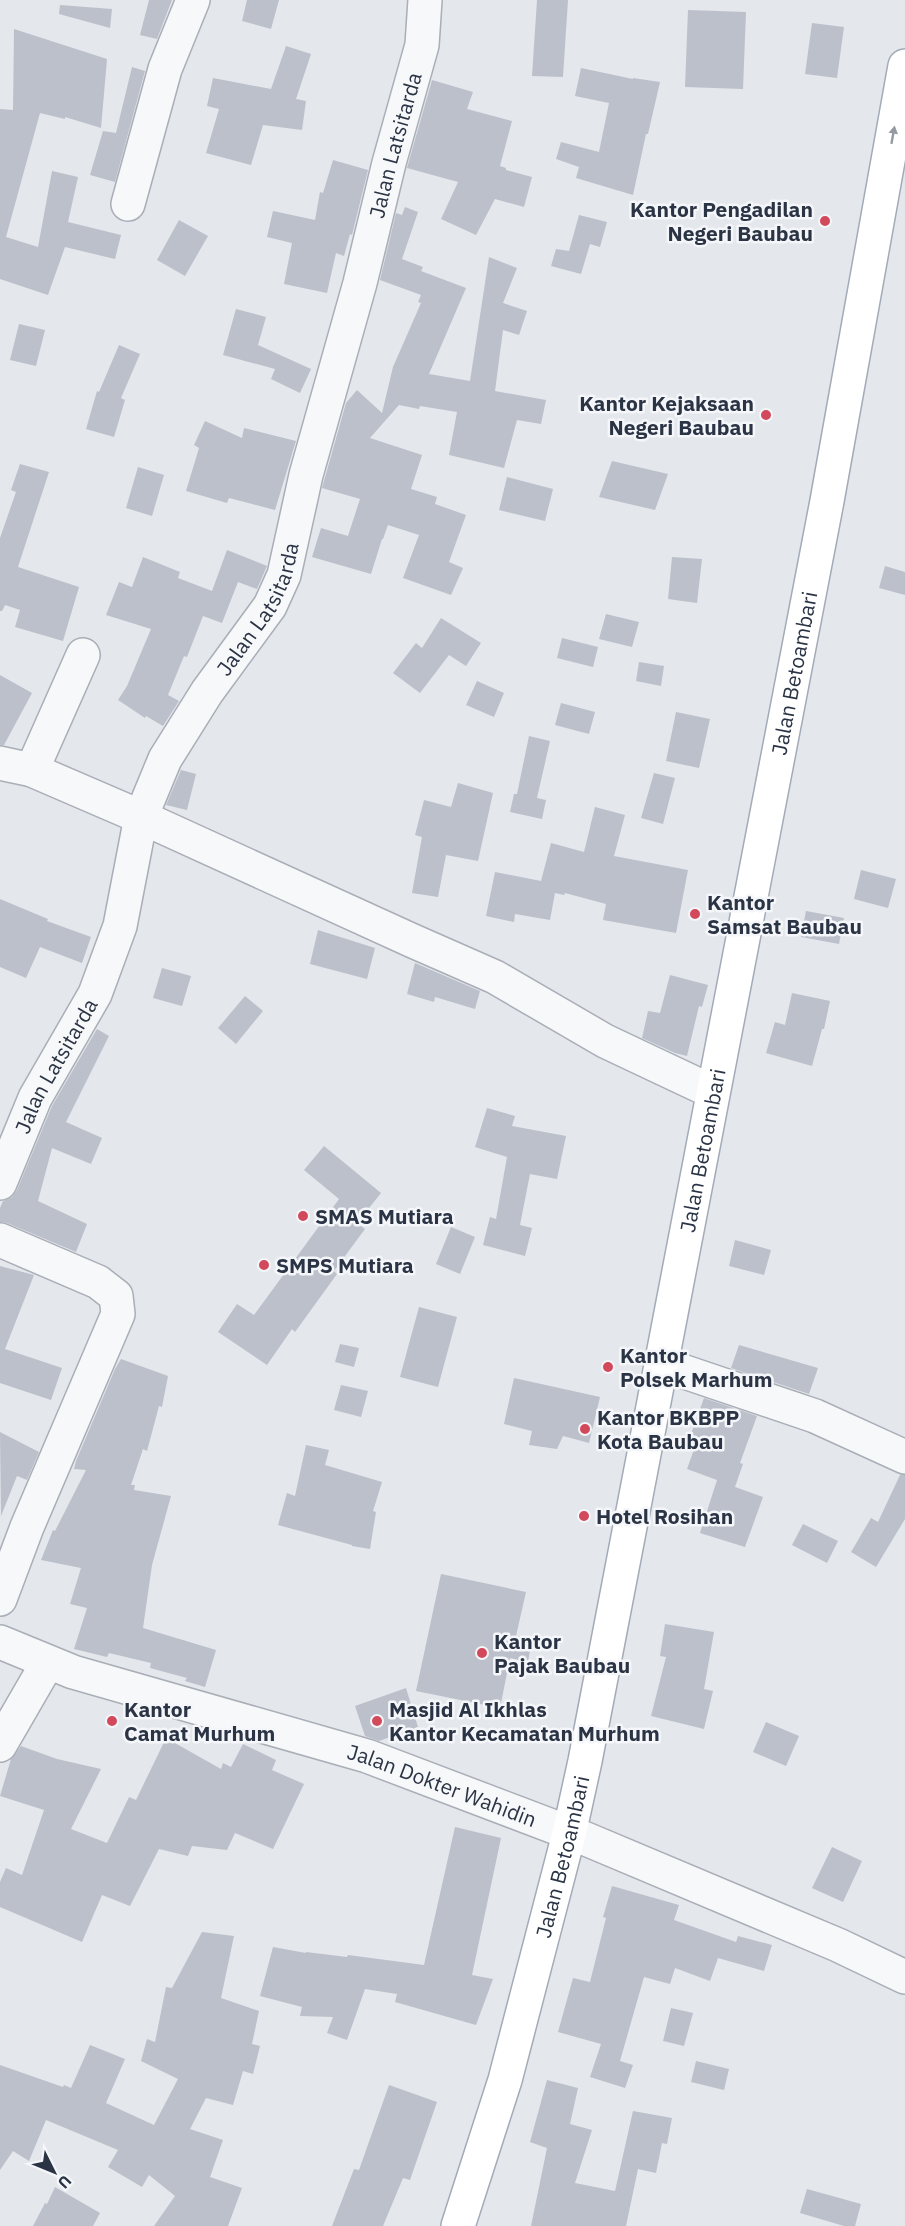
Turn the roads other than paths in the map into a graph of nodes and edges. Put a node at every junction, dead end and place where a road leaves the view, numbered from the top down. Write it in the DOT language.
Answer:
graph roads {
  1 [pos="193,0"];
  2 [pos="425,0"];
  3 [pos="905,66"];
  4 [pos="905,167"];
  5 [pos="128,204"];
  6 [pos="83,655"];
  7 [pos="0,762"];
  8 [pos="32,770"];
  9 [pos="779,795"];
  10 [pos="141,817"];
  11 [pos="712,1092"];
  12 [pos="0,1183"];
  13 [pos="0,1240"];
  14 [pos="676,1369"];
  15 [pos="905,1457"];
  16 [pos="0,1599"];
  17 [pos="0,1642"];
  18 [pos="48,1662"];
  19 [pos="0,1744"];
  20 [pos="578,1837"];
  21 [pos="905,1977"];
  22 [pos="458,2226"];
  23 [pos="478,2226"];
  1 -- 5 [label="street"];
  2 -- 10 [label="street, Jalan Latsitarda"];
  9 -- 3 [label="main road, Jalan Betoambari, one-way"];
  4 -- 9 [label="main road, Jalan Betoambari"];
  6 -- 8 [label="street"];
  7 -- 8 [label="street"];
  8 -- 10 [label="street"];
  9 -- 11 [label="main road, Jalan Betoambari"];
  9 -- 14 [label="main road, Jalan Betoambari"];
  10 -- 11 [label="street"];
  10 -- 12 [label="street, Jalan Latsitarda"];
  11 -- 20 [label="main road, Jalan Betoambari"];
  13 -- 16 [label="street"];
  14 -- 15 [label="street"];
  14 -- 20 [label="main road, Jalan Betoambari"];
  17 -- 18 [label="street, Jalan Dokter Wahidin"];
  18 -- 19 [label="street"];
  18 -- 20 [label="street, Jalan Dokter Wahidin"];
  20 -- 21 [label="street, Jalan Dokter Wahidin"];
  20 -- 22 [label="main road, Jalan Betoambari"];
  20 -- 23 [label="main road, Jalan Betoambari"];
}
